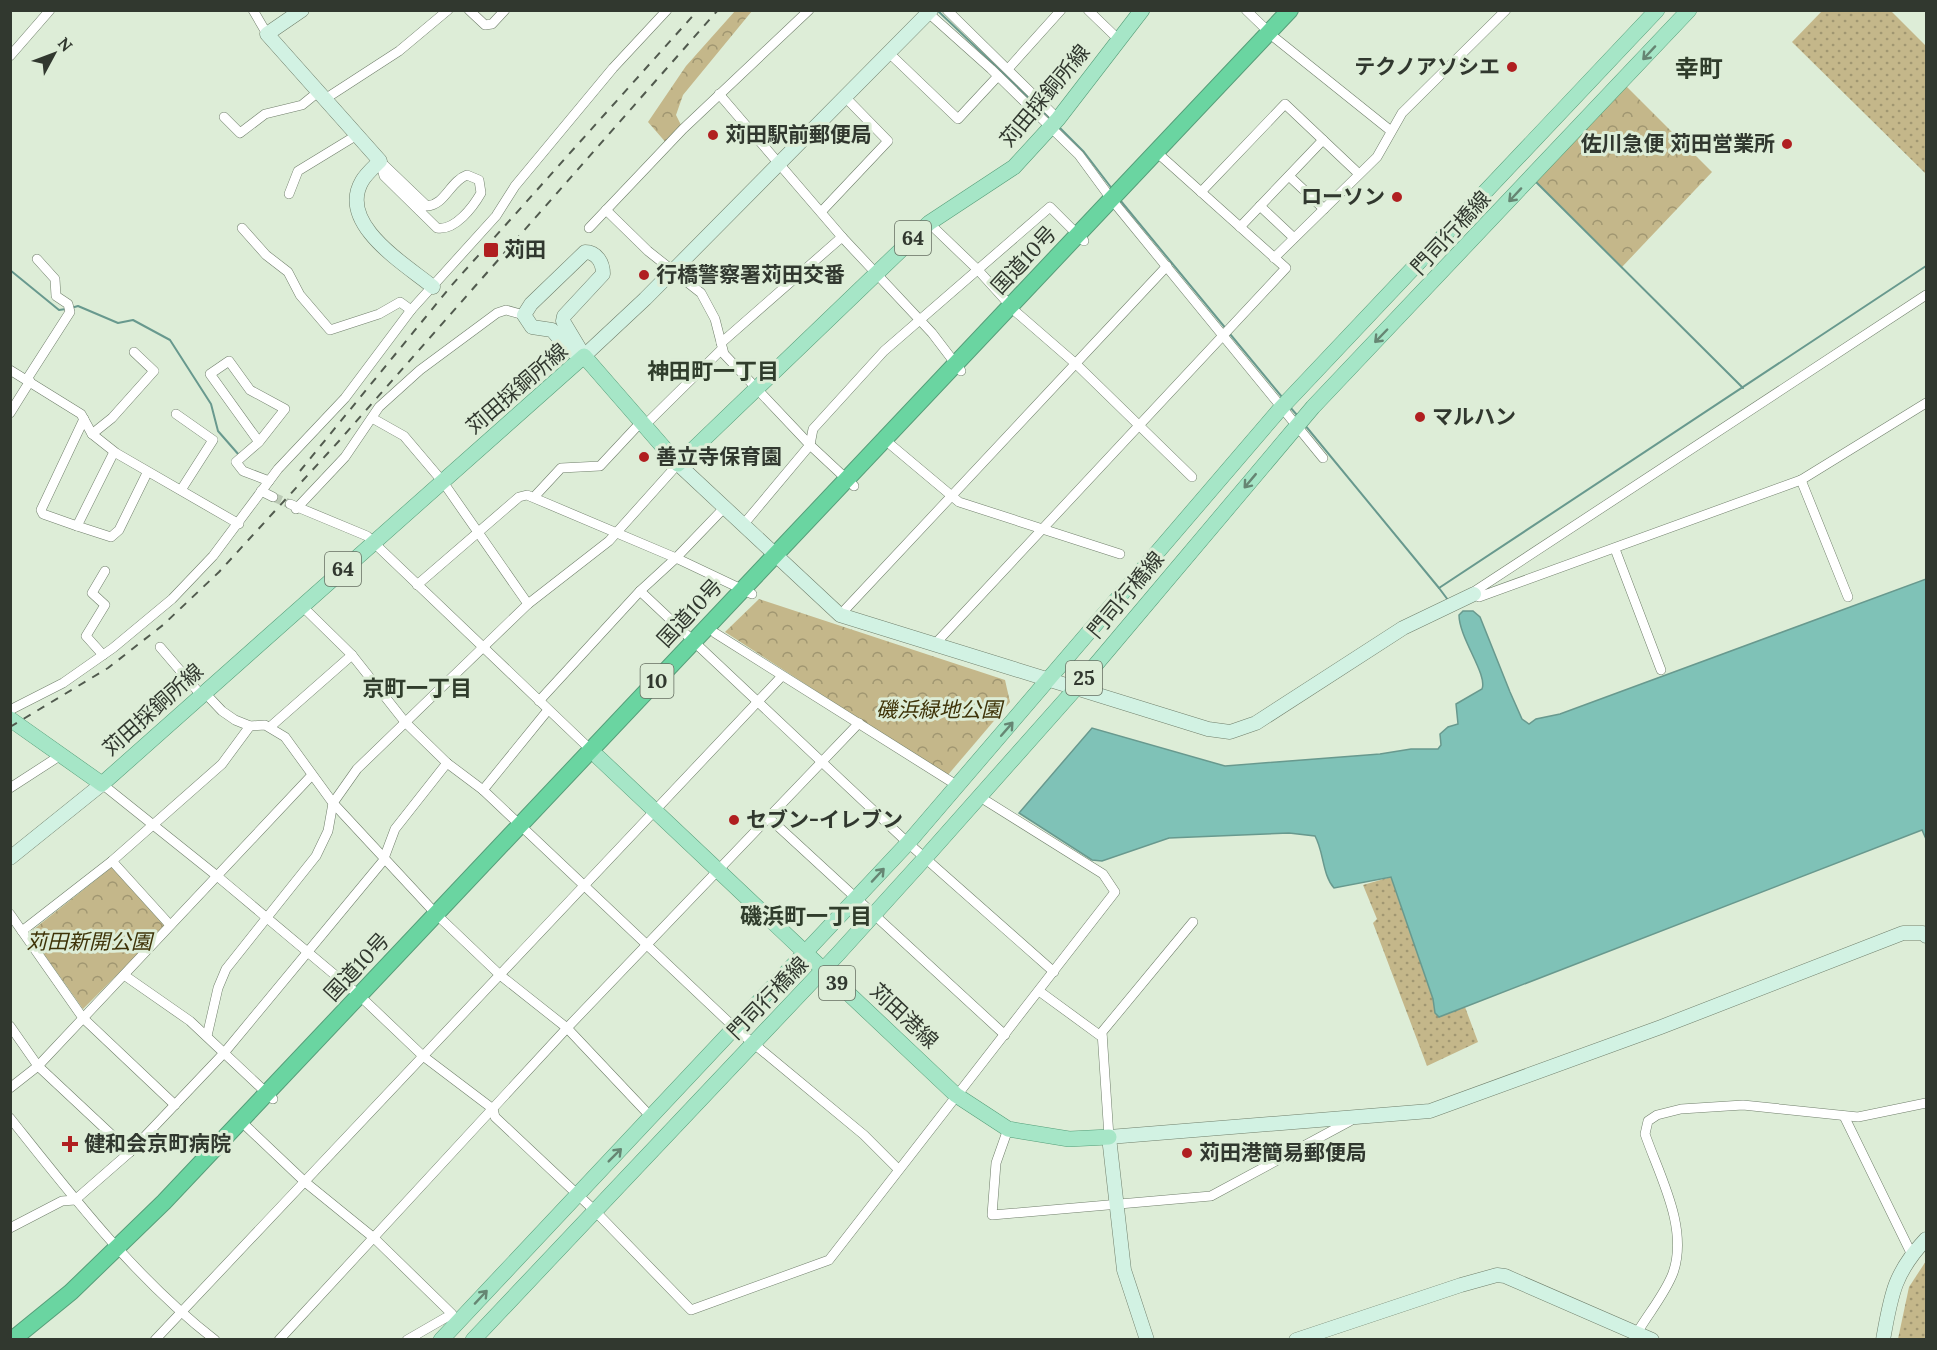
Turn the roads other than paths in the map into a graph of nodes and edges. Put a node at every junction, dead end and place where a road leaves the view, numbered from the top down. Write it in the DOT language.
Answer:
graph roads {
  1 [pos="50,10"];
  2 [pos="253,10"];
  3 [pos="302,10"];
  4 [pos="448,10"];
  5 [pos="469,10"];
  6 [pos="505,10"];
  7 [pos="667,10"];
  8 [pos="809,10"];
  9 [pos="947,10"];
  10 [pos="1062,10"];
  11 [pos="1088,10"];
  12 [pos="1142,10"];
  13 [pos="1246,10"];
  14 [pos="1290,10"];
  15 [pos="1301,10"];
  16 [pos="1506,10"];
  17 [pos="1657,10"];
  18 [pos="1689,10"];
  19 [pos="928,12"];
  20 [pos="267,34"];
  21 [pos="1272,35"];
  22 [pos="1118,39"];
  23 [pos="889,53"];
  24 [pos="10,56"];
  25 [pos="1008,69"];
  26 [pos="998,76"];
  27 [pos="719,94"];
  28 [pos="322,96"];
  29 [pos="845,97"];
  30 [pos="224,117"];
  31 [pos="1054,123"];
  32 [pos="1391,131"];
  33 [pos="357,135"];
  34 [pos="1323,140"];
  35 [pos="1162,157"];
  36 [pos="380,161"];
  37 [pos="780,162"];
  38 [pos="1359,174"];
  39 [pos="1289,176"];
  40 [pos="1201,192"];
  41 [pos="289,194"];
  42 [pos="1115,203"];
  43 [pos="1260,206"];
  44 [pos="1324,209"];
  45 [pos="606,210"];
  46 [pos="821,212"];
  47 [pos="929,223"];
  48 [pos="1240,227"];
  49 [pos="242,228"];
  50 [pos="588,228"];
  51 [pos="842,237"];
  52 [pos="1081,238"];
  53 [pos="1294,238"];
  54 [pos="1274,258"];
  55 [pos="37,259"];
  56 [pos="1167,266"];
  57 [pos="673,270"];
  58 [pos="978,270"];
  59 [pos="877,273"];
  60 [pos="432,287"];
  61 [pos="1926,295"];
  62 [pos="1013,309"];
  63 [pos="411,310"];
  64 [pos="524,315"];
  65 [pos="920,319"];
  66 [pos="1225,336"];
  67 [pos="722,346"];
  68 [pos="134,352"];
  69 [pos="584,356"];
  70 [pos="1076,364"];
  71 [pos="959,367"];
  72 [pos="10,370"];
  73 [pos="29,380"];
  74 [pos="755,387"];
  75 [pos="1926,403"];
  76 [pos="1281,408"];
  77 [pos="10,413"];
  78 [pos="176,414"];
  79 [pos="372,418"];
  80 [pos="84,419"];
  81 [pos="644,423"];
  82 [pos="1139,426"];
  83 [pos="1296,426"];
  84 [pos="92,434"];
  85 [pos="259,442"];
  86 [pos="810,446"];
  87 [pos="891,446"];
  88 [pos="114,452"];
  89 [pos="1323,458"];
  90 [pos="678,464"];
  91 [pos="147,473"];
  92 [pos="1192,477"];
  93 [pos="1801,480"];
  94 [pos="269,481"];
  95 [pos="443,482"];
  96 [pos="850,484"];
  97 [pos="181,490"];
  98 [pos="261,491"];
  99 [pos="950,495"];
  100 [pos="535,496"];
  101 [pos="273,497"];
  102 [pos="725,507"];
  103 [pos="239,524"];
  104 [pos="743,525"];
  105 [pos="77,526"];
  106 [pos="1042,530"];
  107 [pos="616,532"];
  108 [pos="477,534"];
  109 [pos="373,542"];
  110 [pos="1615,549"];
  111 [pos="1120,554"];
  112 [pos="676,558"];
  113 [pos="779,558"];
  114 [pos="105,571"];
  115 [pos="417,585"];
  116 [pos="640,591"];
  117 [pos="748,591"];
  118 [pos="1474,594"];
  119 [pos="1848,597"];
  120 [pos="528,604"];
  121 [pos="302,606"];
  122 [pos="840,615"];
  123 [pos="715,633"];
  124 [pos="698,644"];
  125 [pos="935,644"];
  126 [pos="160,647"];
  127 [pos="482,647"];
  128 [pos="103,655"];
  129 [pos="352,655"];
  130 [pos="1661,670"];
  131 [pos="782,676"];
  132 [pos="1050,680"];
  133 [pos="1076,688"];
  134 [pos="202,694"];
  135 [pos="539,701"];
  136 [pos="759,701"];
  137 [pos="10,710"];
  138 [pos="548,710"];
  139 [pos="10,719"];
  140 [pos="405,722"];
  141 [pos="859,723"];
  142 [pos="250,726"];
  143 [pos="270,727"];
  144 [pos="594,753"];
  145 [pos="61,755"];
  146 [pos="822,762"];
  147 [pos="447,763"];
  148 [pos="312,775"];
  149 [pos="102,784"];
  150 [pos="958,786"];
  151 [pos="10,788"];
  152 [pos="483,790"];
  153 [pos="980,797"];
  154 [pos="333,803"];
  155 [pos="657,811"];
  156 [pos="769,818"];
  157 [pos="153,825"];
  158 [pos="524,828"];
  159 [pos="908,843"];
  160 [pos="385,856"];
  161 [pos="10,858"];
  162 [pos="925,858"];
  163 [pos="112,861"];
  164 [pos="719,870"];
  165 [pos="217,876"];
  166 [pos="585,886"];
  167 [pos="856,899"];
  168 [pos="10,914"];
  169 [pos="874,915"];
  170 [pos="440,917"];
  171 [pos="265,918"];
  172 [pos="1193,922"];
  173 [pos="170,925"];
  174 [pos="22,931"];
  175 [pos="1926,936"];
  176 [pos="648,946"];
  177 [pos="307,951"];
  178 [pos="806,953"];
  179 [pos="823,970"];
  180 [pos="1054,972"];
  181 [pos="124,975"];
  182 [pos="500,975"];
  183 [pos="1039,991"];
  184 [pos="362,999"];
  185 [pos="83,1018"];
  186 [pos="10,1026"];
  187 [pos="567,1028"];
  188 [pos="736,1029"];
  189 [pos="1005,1035"];
  190 [pos="207,1036"];
  191 [pos="1102,1037"];
  192 [pos="754,1043"];
  193 [pos="224,1053"];
  194 [pos="423,1056"];
  195 [pos="38,1066"];
  196 [pos="10,1088"];
  197 [pos="956,1095"];
  198 [pos="271,1097"];
  199 [pos="1926,1103"];
  200 [pos="175,1105"];
  201 [pos="492,1109"];
  202 [pos="1844,1116"];
  203 [pos="651,1117"];
  204 [pos="1357,1117"];
  205 [pos="10,1118"];
  206 [pos="247,1127"];
  207 [pos="1008,1129"];
  208 [pos="1109,1137"];
  209 [pos="130,1152"];
  210 [pos="898,1169"];
  211 [pos="305,1182"];
  212 [pos="576,1194"];
  213 [pos="75,1200"];
  214 [pos="1115,1204"];
  215 [pos="594,1210"];
  216 [pos="10,1228"];
  217 [pos="374,1238"];
  218 [pos="1926,1239"];
  219 [pos="121,1252"];
  220 [pos="1912,1255"];
  221 [pos="181,1313"];
  222 [pos="1634,1336"];
  223 [pos="12,1340"];
  224 [pos="24,1340"];
  225 [pos="155,1340"];
  226 [pos="215,1340"];
  227 [pos="279,1340"];
  228 [pos="407,1340"];
  229 [pos="441,1340"];
  230 [pos="473,1340"];
  231 [pos="1147,1340"];
  232 [pos="1296,1340"];
  233 [pos="1652,1340"];
  234 [pos="1882,1340"];
  1 -- 24 [label="street"];
  2 -- 20 [label="street"];
  3 -- 20 [label="street"];
  4 -- 28 [label="street"];
  5 -- 6 [label="street"];
  7 -- 60 [label="street"];
  8 -- 27 [label="street"];
  9 -- 25 [label="street"];
  10 -- 25 [label="street"];
  11 -- 22 [label="street"];
  12 -- 22 [label="main road, 苅田採銅所線 / 64"];
  13 -- 21 [label="street"];
  14 -- 21 [label="highway, 国道10号 / 10"];
  15 -- 21 [label="highway, 国道10号 / 10"];
  16 -- 32 [label="street"];
  17 -- 76 [label="main road, 門司行橋線 / 25"];
  18 -- 83 [label="main road, 門司行橋線 / 25, one-way"];
  19 -- 23 [label="street"];
  19 -- 26 [label="street"];
  20 -- 28 [label="street"];
  21 -- 32 [label="street"];
  21 -- 35 [label="highway, 国道10号 / 10"];
  21 -- 42 [label="highway, 国道10号 / 10"];
  22 -- 31 [label="main road, 苅田採銅所線 / 64"];
  23 -- 26 [label="street"];
  23 -- 29 [label="street"];
  25 -- 31 [label="street"];
  26 -- 31 [label="street"];
  27 -- 37 [label="street"];
  27 -- 45 [label="street"];
  28 -- 30 [label="street"];
  28 -- 33 [label="street"];
  29 -- 37 [label="street"];
  29 -- 46 [label="street"];
  31 -- 42 [label="street"];
  31 -- 47 [label="main road, 苅田採銅所線 / 64"];
  32 -- 38 [label="street"];
  33 -- 36 [label="street"];
  33 -- 41 [label="street"];
  34 -- 38 [label="street"];
  34 -- 39 [label="street"];
  34 -- 40 [label="street"];
  35 -- 40 [label="street"];
  35 -- 42 [label="highway, 国道10号 / 10"];
  36 -- 36 [label="street"];
  36 -- 60 [label="street"];
  37 -- 46 [label="street"];
  37 -- 57 [label="street"];
  38 -- 44 [label="street"];
  39 -- 43 [label="street"];
  39 -- 44 [label="street"];
  40 -- 48 [label="street"];
  42 -- 52 [label="highway, 国道10号 / 10"];
  42 -- 56 [label="street"];
  43 -- 48 [label="street"];
  43 -- 53 [label="street"];
  44 -- 53 [label="street"];
  45 -- 50 [label="street"];
  45 -- 57 [label="street"];
  46 -- 51 [label="street"];
  47 -- 58 [label="street"];
  47 -- 59 [label="main road, 苅田採銅所線 / 64"];
  48 -- 54 [label="street"];
  49 -- 63 [label="street"];
  51 -- 59 [label="street"];
  51 -- 67 [label="street"];
  52 -- 58 [label="street"];
  52 -- 62 [label="highway, 国道10号 / 10"];
  53 -- 54 [label="street"];
  54 -- 66 [label="street"];
  55 -- 73 [label="street"];
  56 -- 66 [label="street"];
  56 -- 70 [label="street"];
  57 -- 67 [label="street"];
  57 -- 69 [label="street"];
  58 -- 62 [label="street"];
  58 -- 65 [label="street"];
  59 -- 65 [label="street"];
  59 -- 74 [label="main road, 苅田採銅所線 / 64"];
  60 -- 63 [label="street"];
  61 -- 118 [label="street"];
  62 -- 70 [label="street"];
  62 -- 71 [label="highway, 国道10号 / 10"];
  63 -- 94 [label="street"];
  64 -- 69 [label="street"];
  64 -- 69 [label="street"];
  64 -- 79 [label="street"];
  65 -- 71 [label="street"];
  65 -- 86 [label="street"];
  66 -- 76 [label="street"];
  66 -- 82 [label="street"];
  67 -- 74 [label="street"];
  67 -- 81 [label="street"];
  68 -- 84 [label="street"];
  69 -- 81 [label="main road, 苅田採銅所線"];
  69 -- 95 [label="main road, 苅田採銅所線 / 64"];
  70 -- 82 [label="street"];
  70 -- 99 [label="street"];
  71 -- 87 [label="highway, 国道10号 / 10"];
  71 -- 96 [label="highway, 国道10号 / 10"];
  72 -- 73 [label="street"];
  73 -- 77 [label="street"];
  73 -- 80 [label="street"];
  74 -- 86 [label="street"];
  74 -- 90 [label="main road, 苅田採銅所線 / 64"];
  75 -- 93 [label="street"];
  76 -- 83 [label="street"];
  76 -- 132 [label="main road, 門司行橋線 / 25"];
  78 -- 97 [label="street"];
  79 -- 95 [label="street"];
  79 -- 109 [label="street"];
  80 -- 84 [label="street"];
  80 -- 105 [label="street"];
  81 -- 90 [label="main road, 苅田採銅所線"];
  81 -- 100 [label="street"];
  82 -- 92 [label="street"];
  82 -- 106 [label="street"];
  83 -- 89 [label="street"];
  83 -- 133 [label="main road, 門司行橋線 / 25, one-way"];
  84 -- 88 [label="street"];
  85 -- 85 [label="street"];
  85 -- 94 [label="street"];
  86 -- 96 [label="street"];
  86 -- 104 [label="street"];
  87 -- 96 [label="highway, 国道10号 / 10"];
  87 -- 99 [label="street"];
  88 -- 91 [label="street"];
  88 -- 105 [label="street"];
  90 -- 102 [label="street"];
  90 -- 107 [label="street"];
  91 -- 97 [label="street"];
  91 -- 105 [label="street"];
  93 -- 110 [label="street"];
  93 -- 119 [label="street"];
  94 -- 98 [label="street"];
  95 -- 108 [label="street"];
  95 -- 109 [label="main road, 苅田採銅所線 / 64"];
  96 -- 113 [label="highway, 国道10号 / 10"];
  97 -- 103 [label="street"];
  98 -- 101 [label="street"];
  98 -- 103 [label="street"];
  99 -- 106 [label="street"];
  99 -- 122 [label="street"];
  100 -- 107 [label="street"];
  100 -- 108 [label="street"];
  102 -- 104 [label="street"];
  102 -- 112 [label="street"];
  103 -- 128 [label="street"];
  104 -- 113 [label="street"];
  106 -- 111 [label="street"];
  106 -- 125 [label="street"];
  107 -- 112 [label="street"];
  107 -- 120 [label="street"];
  108 -- 115 [label="street"];
  108 -- 120 [label="street"];
  109 -- 115 [label="street"];
  109 -- 121 [label="main road, 苅田採銅所線 / 64"];
  110 -- 118 [label="street"];
  110 -- 130 [label="street"];
  112 -- 116 [label="street"];
  112 -- 117 [label="street"];
  113 -- 117 [label="highway, 国道10号 / 10"];
  113 -- 122 [label="street"];
  114 -- 128 [label="street"];
  115 -- 127 [label="street"];
  116 -- 124 [label="street"];
  116 -- 135 [label="street"];
  117 -- 123 [label="highway, 国道10号 / 10"];
  117 -- 124 [label="highway, 国道10号 / 10"];
  118 -- 133 [label="street"];
  120 -- 127 [label="street"];
  121 -- 129 [label="street"];
  121 -- 134 [label="main road, 苅田採銅所線 / 64"];
  122 -- 125 [label="street"];
  123 -- 124 [label="highway, 国道10号 / 10"];
  123 -- 131 [label="street"];
  124 -- 136 [label="street"];
  124 -- 144 [label="highway, 国道10号 / 10"];
  125 -- 132 [label="street"];
  126 -- 134 [label="street"];
  127 -- 135 [label="street"];
  127 -- 140 [label="street"];
  128 -- 137 [label="street"];
  129 -- 140 [label="street"];
  129 -- 143 [label="street"];
  131 -- 136 [label="street"];
  131 -- 141 [label="street"];
  132 -- 133 [label="street"];
  150 -- 132 [label="main road, 門司行橋線 / 25, one-way"];
  133 -- 153 [label="main road, 門司行橋線 / 25"];
  134 -- 142 [label="street"];
  134 -- 149 [label="main road, 苅田採銅所線 / 64"];
  135 -- 138 [label="street"];
  136 -- 146 [label="street"];
  136 -- 155 [label="street"];
  138 -- 144 [label="street"];
  138 -- 152 [label="street"];
  139 -- 145 [label="main road, 苅田採銅所線"];
  140 -- 147 [label="street"];
  140 -- 154 [label="street"];
  141 -- 146 [label="street"];
  141 -- 150 [label="street"];
  142 -- 143 [label="street"];
  142 -- 157 [label="street"];
  143 -- 148 [label="street"];
  144 -- 155 [label="main road, 苅田港線 / 39"];
  144 -- 158 [label="highway, 国道10号 / 10"];
  145 -- 149 [label="main road, 苅田採銅所線"];
  145 -- 151 [label="street"];
  146 -- 156 [label="street"];
  146 -- 159 [label="street"];
  147 -- 152 [label="street"];
  147 -- 160 [label="street"];
  148 -- 154 [label="street"];
  148 -- 165 [label="street"];
  149 -- 157 [label="street"];
  149 -- 161 [label="street"];
  150 -- 159 [label="main road, 門司行橋線 / 25"];
  152 -- 158 [label="street"];
  153 -- 162 [label="main road, 門司行橋線 / 25"];
  153 -- 180 [label="street"];
  154 -- 160 [label="street"];
  154 -- 171 [label="street"];
  155 -- 164 [label="main road, 苅田港線 / 39"];
  155 -- 166 [label="street"];
  156 -- 164 [label="street"];
  156 -- 167 [label="street"];
  157 -- 163 [label="street"];
  157 -- 165 [label="street"];
  158 -- 166 [label="street"];
  158 -- 170 [label="highway, 国道10号 / 10"];
  159 -- 162 [label="street"];
  167 -- 159 [label="main road, 門司行橋線 / 25, one-way"];
  160 -- 170 [label="street"];
  160 -- 177 [label="street"];
  162 -- 169 [label="main road, 門司行橋線 / 25"];
  162 -- 180 [label="street"];
  163 -- 173 [label="street"];
  163 -- 174 [label="street"];
  164 -- 176 [label="street"];
  164 -- 178 [label="main road, 苅田港線 / 39"];
  165 -- 171 [label="street"];
  165 -- 173 [label="street"];
  166 -- 176 [label="street"];
  166 -- 182 [label="street"];
  167 -- 169 [label="street"];
  167 -- 178 [label="main road, 門司行橋線 / 25"];
  168 -- 174 [label="street"];
  169 -- 179 [label="main road, 門司行橋線 / 25"];
  169 -- 189 [label="street"];
  170 -- 182 [label="street"];
  170 -- 184 [label="highway, 国道10号 / 10"];
  171 -- 177 [label="street"];
  171 -- 190 [label="street"];
  172 -- 191 [label="street"];
  173 -- 181 [label="street"];
  174 -- 185 [label="street"];
  175 -- 204 [label="street"];
  176 -- 187 [label="street"];
  176 -- 188 [label="street"];
  177 -- 184 [label="street"];
  177 -- 193 [label="street"];
  178 -- 179 [label="main road, 苅田港線 / 39"];
  178 -- 188 [label="main road, 門司行橋線 / 25"];
  179 -- 192 [label="main road, 門司行橋線 / 25"];
  179 -- 197 [label="main road, 苅田港線 / 39"];
  180 -- 183 [label="street"];
  181 -- 185 [label="street"];
  181 -- 190 [label="street"];
  182 -- 187 [label="street"];
  182 -- 194 [label="street"];
  183 -- 189 [label="street"];
  183 -- 191 [label="street"];
  184 -- 194 [label="street"];
  184 -- 198 [label="highway, 国道10号 / 10"];
  185 -- 195 [label="street"];
  185 -- 200 [label="street"];
  186 -- 195 [label="street"];
  187 -- 201 [label="street"];
  187 -- 203 [label="street"];
  188 -- 192 [label="street"];
  188 -- 203 [label="main road, 門司行橋線 / 25"];
  189 -- 197 [label="street"];
  190 -- 193 [label="street"];
  191 -- 208 [label="street"];
  192 -- 210 [label="street"];
  192 -- 215 [label="main road, 門司行橋線 / 25"];
  193 -- 198 [label="street"];
  193 -- 200 [label="street"];
  194 -- 201 [label="street"];
  194 -- 211 [label="street"];
  195 -- 196 [label="street"];
  195 -- 209 [label="street"];
  197 -- 207 [label="main road, 苅田港線 / 39"];
  197 -- 210 [label="street"];
  198 -- 206 [label="highway, 国道10号 / 10"];
  198 -- 219 [label="highway, 国道10号 / 10"];
  199 -- 202 [label="street"];
  200 -- 209 [label="street"];
  201 -- 212 [label="street"];
  201 -- 217 [label="street"];
  202 -- 220 [label="street"];
  202 -- 222 [label="street"];
  212 -- 203 [label="main road, 門司行橋線 / 25, one-way"];
  204 -- 208 [label="street"];
  204 -- 214 [label="street"];
  205 -- 213 [label="street"];
  206 -- 211 [label="street"];
  206 -- 219 [label="highway, 国道10号 / 10"];
  207 -- 208 [label="main road, 苅田港線 / 39"];
  207 -- 214 [label="street"];
  208 -- 214 [label="street"];
  209 -- 213 [label="street"];
  210 -- 215 [label="street"];
  211 -- 217 [label="street"];
  211 -- 221 [label="street"];
  212 -- 215 [label="street"];
  229 -- 212 [label="main road, 門司行橋線 / 25, one-way"];
  213 -- 216 [label="street"];
  213 -- 219 [label="street"];
  214 -- 231 [label="street"];
  215 -- 230 [label="main road, 門司行橋線 / 25"];
  217 -- 227 [label="street"];
  217 -- 228 [label="street"];
  218 -- 220 [label="street"];
  219 -- 221 [label="street"];
  219 -- 223 [label="highway, 国道10号 / 10"];
  219 -- 224 [label="highway, 国道10号 / 10"];
  220 -- 234 [label="street"];
  221 -- 225 [label="street"];
  221 -- 226 [label="street"];
  222 -- 232 [label="street"];
  222 -- 233 [label="street"];
}
